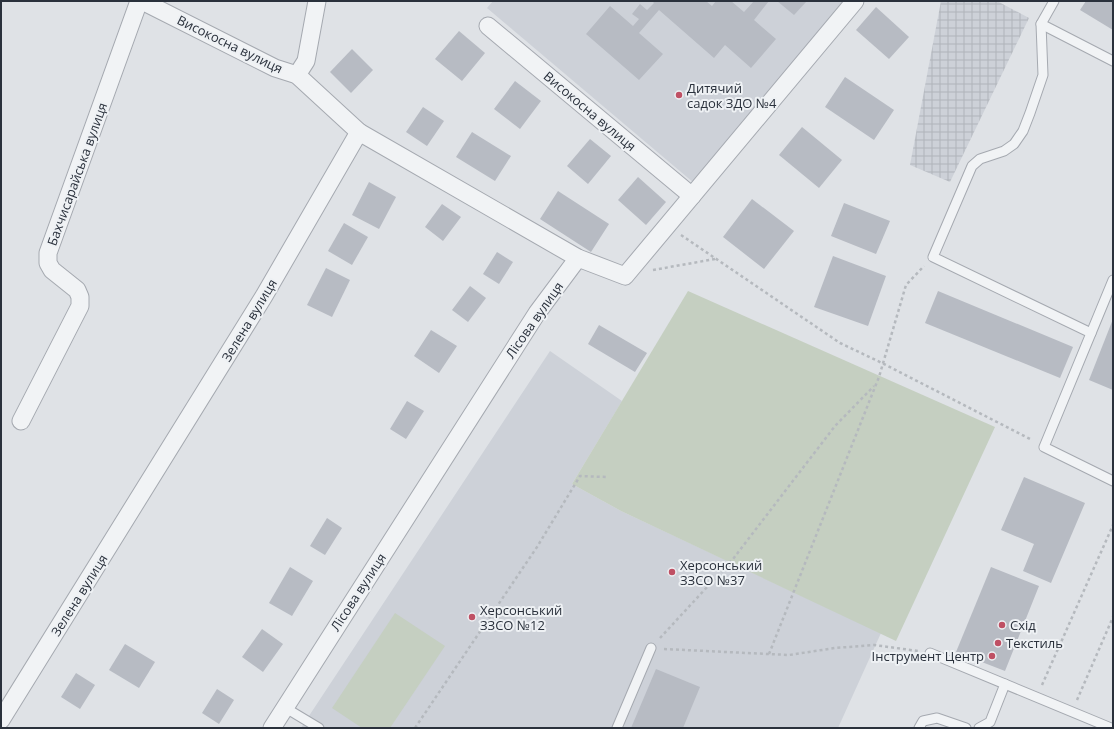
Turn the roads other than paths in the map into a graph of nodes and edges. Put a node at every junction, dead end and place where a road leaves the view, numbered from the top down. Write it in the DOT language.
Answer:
graph roads {
  1 [pos="141,1"];
  2 [pos="317,1"];
  3 [pos="856,1"];
  4 [pos="1054,1"];
  5 [pos="1041,24"];
  6 [pos="488,26"];
  7 [pos="1113,61"];
  8 [pos="297,75"];
  9 [pos="359,132"];
  10 [pos="692,196"];
  11 [pos="578,258"];
  12 [pos="1113,280"];
  13 [pos="1092,332"];
  14 [pos="22,421"];
  15 [pos="1113,481"];
  16 [pos="650,648"];
  17 [pos="930,653"];
  18 [pos="1005,684"];
  19 [pos="284,707"];
  20 [pos="1,720"];
  21 [pos="272,728"];
  22 [pos="319,728"];
  23 [pos="617,728"];
  24 [pos="919,728"];
  25 [pos="966,728"];
  26 [pos="979,728"];
  27 [pos="1111,728"];
  1 -- 8 [label="street, Високосна вулиця"];
  1 -- 14 [label="street, Бахчисарайська вулиця"];
  2 -- 8 [label="street, Високосна вулиця"];
  3 -- 10 [label="street"];
  4 -- 5 [label="lane"];
  5 -- 7 [label="lane"];
  5 -- 13 [label="lane"];
  6 -- 10 [label="street, Високосна вулиця"];
  8 -- 9 [label="street, Високосна вулиця"];
  9 -- 11 [label="street"];
  9 -- 20 [label="street, Зелена вулиця"];
  10 -- 11 [label="street"];
  11 -- 19 [label="street, Лісова вулиця"];
  12 -- 13 [label="lane"];
  13 -- 15 [label="lane"];
  16 -- 23 [label="lane"];
  17 -- 18 [label="lane"];
  18 -- 26 [label="lane"];
  18 -- 27 [label="lane"];
  19 -- 21 [label="street, Лісова вулиця"];
  19 -- 22 [label="lane"];
  24 -- 25 [label="lane"];
}
